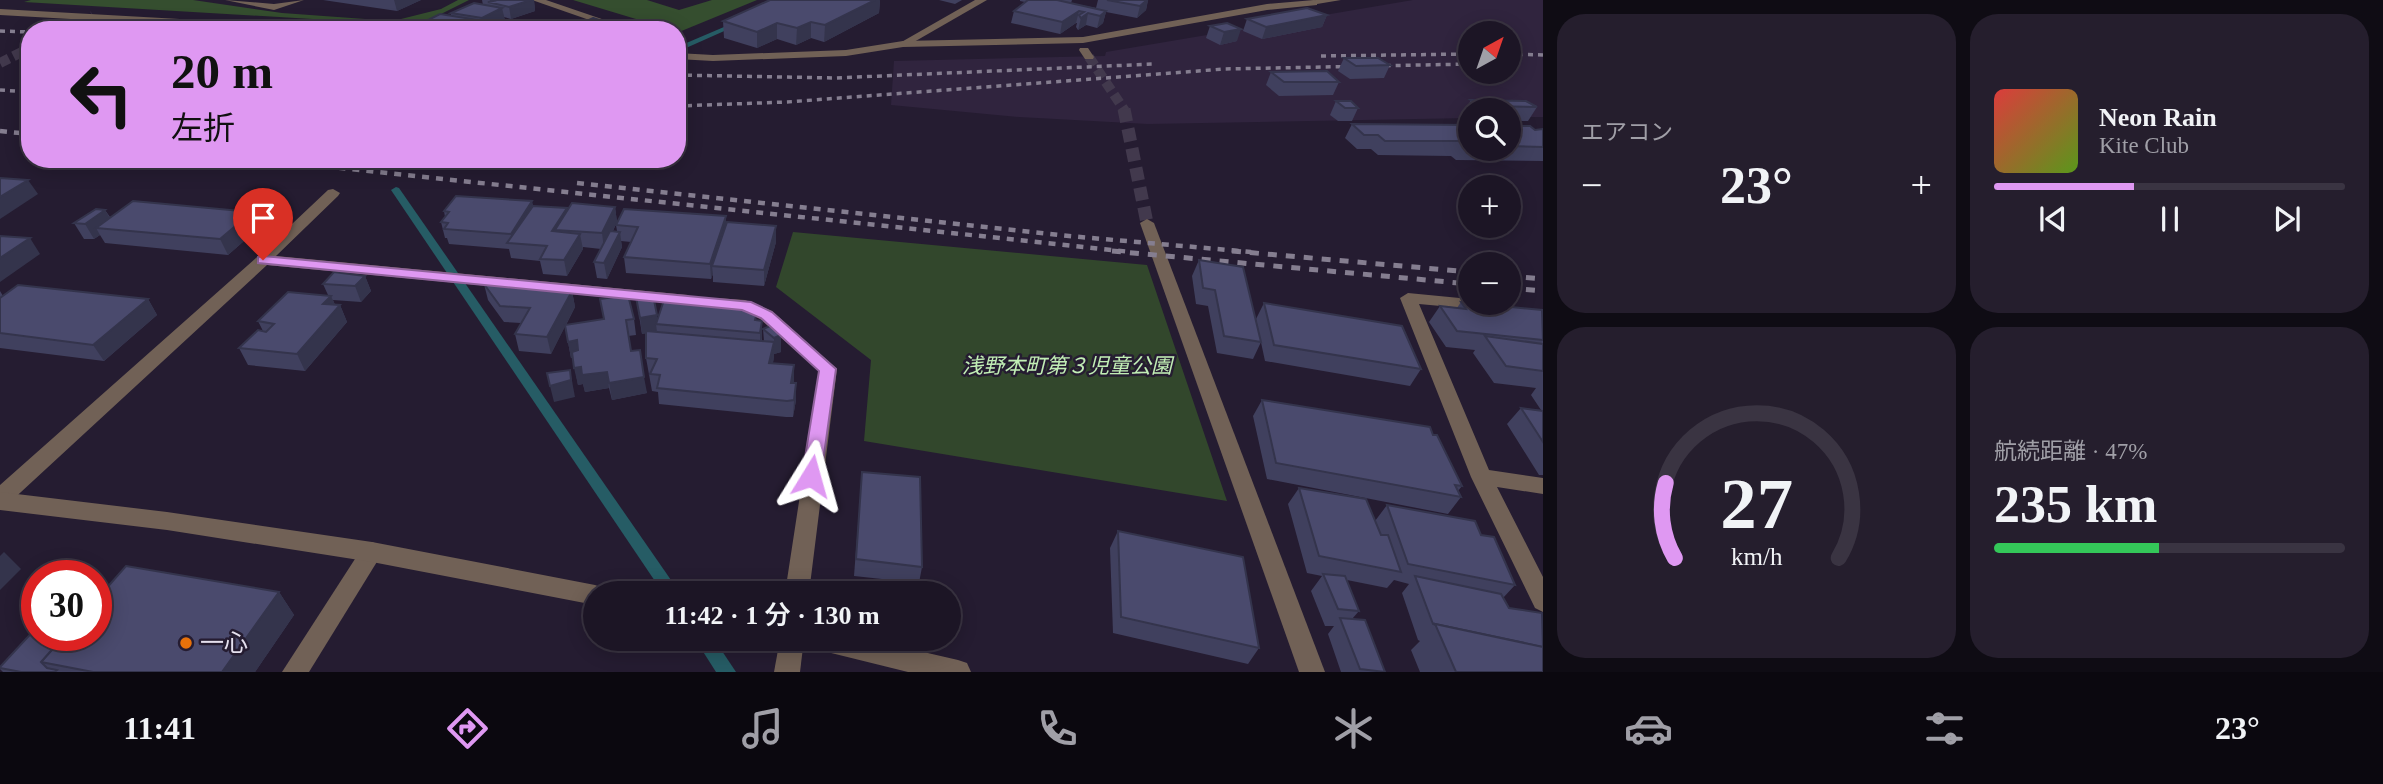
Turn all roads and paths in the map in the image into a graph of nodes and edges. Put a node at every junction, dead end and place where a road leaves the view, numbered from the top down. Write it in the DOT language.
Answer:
graph roads {
  1 [pos="230,0"];
  2 [pos="299,0"];
  3 [pos="537,0"];
  4 [pos="982,0"];
  5 [pos="1336,0"];
  6 [pos="1314,3"];
  7 [pos="0,12"];
  8 [pos="162,21"];
  9 [pos="601,21"];
  10 [pos="902,44"];
  11 [pos="846,53"];
  12 [pos="686,56"];
  13 [pos="333,193"];
  14 [pos="1147,223"];
  15 [pos="263,260"];
  16 [pos="1458,303"];
  17 [pos="1481,477"];
  18 [pos="1543,486"];
  19 [pos="0,499"];
  20 [pos="372,552"];
  21 [pos="799,581"];
  22 [pos="583,593"];
  23 [pos="1543,601"];
  24 [pos="790,651"];
  25 [pos="870,651"];
  26 [pos="295,672"];
  27 [pos="787,672"];
  28 [pos="958,672"];
  29 [pos="1312,672"];
  1 -- 2 [label="street"];
  3 -- 9 [label="street"];
  4 -- 10 [label="street"];
  5 -- 6 [label="street"];
  6 -- 10 [label="street"];
  6 -- 11 [label="street"];
  7 -- 8 [label="street"];
  10 -- 11 [label="street"];
  11 -- 12 [label="street"];
  13 -- 15 [label="street"];
  14 -- 29 [label="street"];
  15 -- 19 [label="street"];
  15 -- 21 [label="street"];
  16 -- 17 [label="street"];
  17 -- 18 [label="street"];
  17 -- 23 [label="street"];
  19 -- 20 [label="street"];
  20 -- 22 [label="street"];
  20 -- 26 [label="street"];
  24 -- 27 [label="street"];
  25 -- 28 [label="street"];
}
